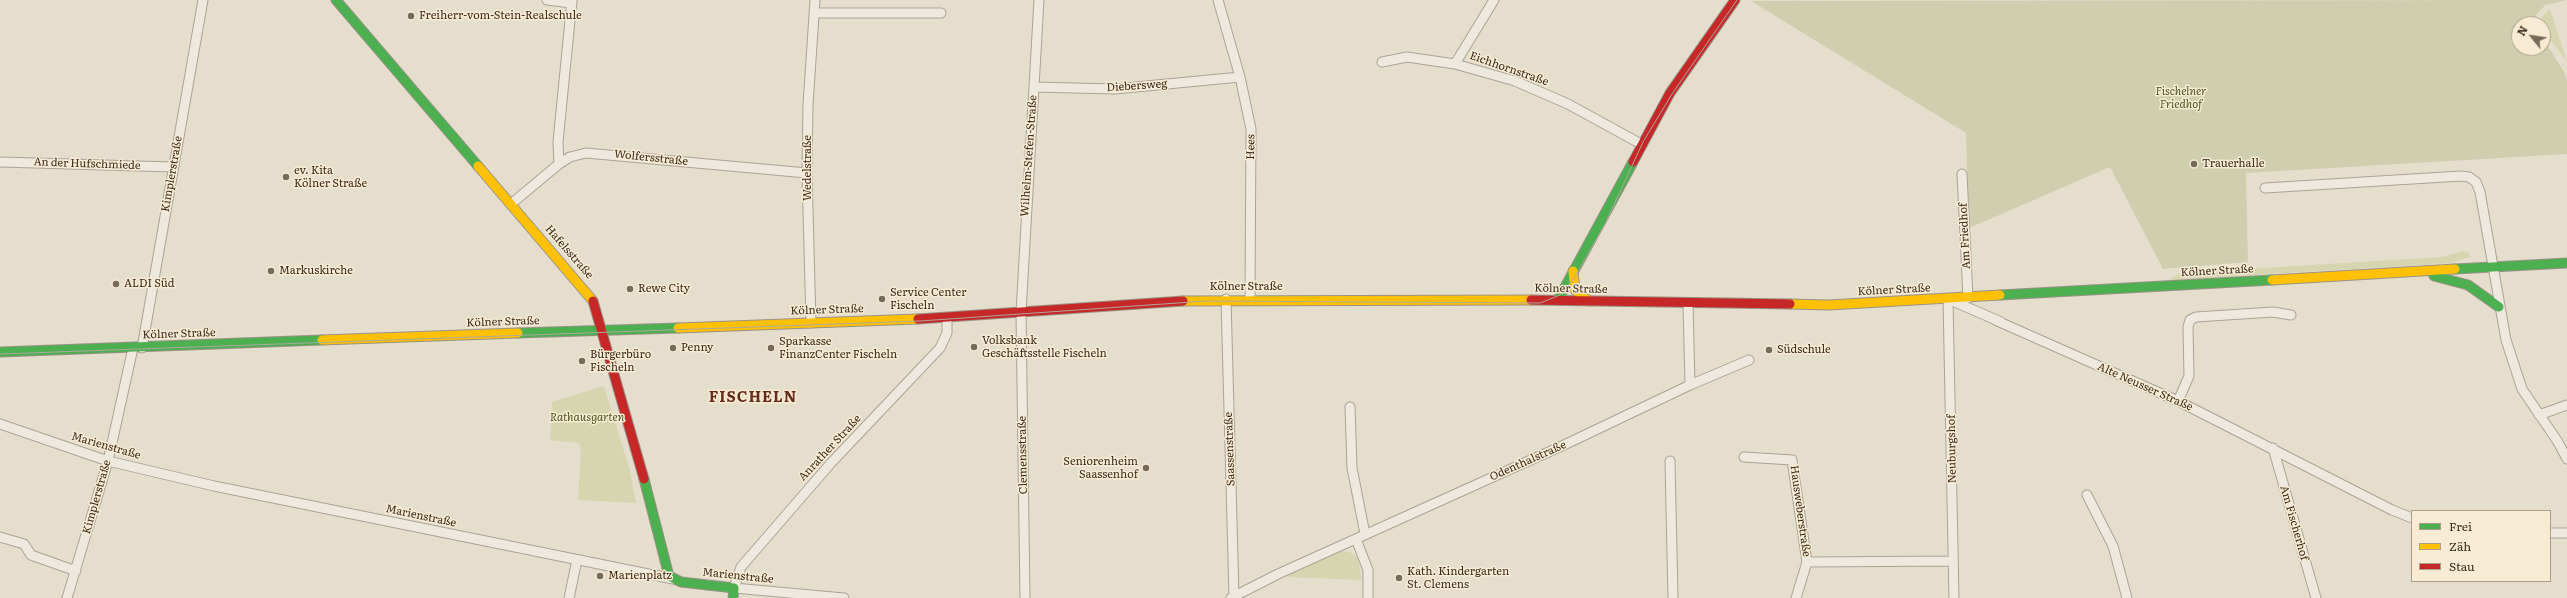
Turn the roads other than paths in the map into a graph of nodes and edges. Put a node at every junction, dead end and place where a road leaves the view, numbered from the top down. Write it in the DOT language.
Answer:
graph roads {
  1 [pos="203,0"];
  2 [pos="336,0"];
  3 [pos="547,0"];
  4 [pos="815,0"];
  5 [pos="1039,0"];
  6 [pos="1218,0"];
  7 [pos="1494,0"];
  8 [pos="1735,0"];
  9 [pos="572,1"];
  10 [pos="815,13"];
  11 [pos="942,13"];
  12 [pos="1382,62"];
  13 [pos="1455,64"];
  14 [pos="1240,77"];
  15 [pos="1034,87"];
  16 [pos="1641,144"];
  17 [pos="0,162"];
  18 [pos="559,164"];
  19 [pos="173,167"];
  20 [pos="807,173"];
  21 [pos="1962,174"];
  22 [pos="2265,188"];
  23 [pos="511,204"];
  24 [pos="2567,263"];
  25 [pos="2493,268"];
  26 [pos="1573,272"];
  27 [pos="2418,273"];
  28 [pos="1968,298"];
  29 [pos="1226,299"];
  30 [pos="1250,299"];
  31 [pos="1948,299"];
  32 [pos="1558,300"];
  33 [pos="1589,301"];
  34 [pos="1688,304"];
  35 [pos="2499,307"];
  36 [pos="1020,312"];
  37 [pos="2291,315"];
  38 [pos="947,318"];
  39 [pos="811,323"];
  40 [pos="601,330"];
  41 [pos="137,348"];
  42 [pos="0,352"];
  43 [pos="1749,360"];
  44 [pos="1690,385"];
  45 [pos="2178,401"];
  46 [pos="2567,405"];
  47 [pos="1350,407"];
  48 [pos="2539,415"];
  49 [pos="0,424"];
  50 [pos="2273,448"];
  51 [pos="1744,457"];
  52 [pos="2567,459"];
  53 [pos="108,461"];
  54 [pos="1670,461"];
  55 [pos="2087,495"];
  56 [pos="2411,518"];
  57 [pos="2551,532"];
  58 [pos="2567,533"];
  59 [pos="1365,534"];
  60 [pos="0,537"];
  61 [pos="1356,539"];
  62 [pos="577,560"];
  63 [pos="1953,561"];
  64 [pos="1807,562"];
  65 [pos="76,570"];
  66 [pos="673,579"];
  67 [pos="734,588"];
  68 [pos="1233,597"];
  69 [pos="67,598"];
  70 [pos="569,598"];
  71 [pos="733,598"];
  72 [pos="844,598"];
  73 [pos="1025,598"];
  74 [pos="1368,598"];
  75 [pos="1673,598"];
  76 [pos="1796,598"];
  77 [pos="1954,598"];
  78 [pos="2127,598"];
  79 [pos="2316,598"];
  1 -- 19 [label="street, Kimplerstraße"];
  2 -- 23 [label="main road, Hafelsstraße"];
  3 -- 9 [label="street"];
  4 -- 10 [label="street, Wedelstraße"];
  5 -- 15 [label="street, Wilhelm-Stefen-Straße"];
  6 -- 14 [label="street, Hees"];
  7 -- 13 [label="street"];
  8 -- 16 [label="main road"];
  9 -- 18 [label="street"];
  10 -- 11 [label="street"];
  10 -- 20 [label="street, Wedelstraße"];
  12 -- 13 [label="street, Eichhornstraße"];
  13 -- 16 [label="street, Eichhornstraße"];
  14 -- 15 [label="street, Diebersweg"];
  14 -- 30 [label="street, Hees"];
  15 -- 36 [label="street, Wilhelm-Stefen-Straße"];
  16 -- 26 [label="main road"];
  17 -- 19 [label="street, An der Hufschmiede"];
  18 -- 20 [label="street, Wolfersstraße"];
  18 -- 23 [label="street, Wolfersstraße"];
  19 -- 41 [label="street, Kimplerstraße"];
  20 -- 39 [label="street, Wedelstraße"];
  21 -- 28 [label="street, Am Friedhof"];
  22 -- 25 [label="street"];
  23 -- 40 [label="main road, Hafelsstraße"];
  24 -- 25 [label="main road, Kölner Straße"];
  25 -- 27 [label="main road, Kölner Straße"];
  25 -- 35 [label="street"];
  26 -- 32 [label="main road"];
  26 -- 33 [label="main road"];
  27 -- 28 [label="main road, Kölner Straße"];
  27 -- 35 [label="main road"];
  28 -- 31 [label="main road, Kölner Straße"];
  29 -- 30 [label="main road, Kölner Straße"];
  29 -- 36 [label="main road, Kölner Straße"];
  29 -- 68 [label="street, Saassenstraße"];
  30 -- 32 [label="main road, Kölner Straße"];
  31 -- 34 [label="main road, Kölner Straße"];
  31 -- 45 [label="street, Alte Neusser Straße"];
  31 -- 63 [label="street, Neuburgshof"];
  32 -- 33 [label="main road, Kölner Straße"];
  33 -- 34 [label="main road, Kölner Straße"];
  34 -- 44 [label="street"];
  35 -- 48 [label="street"];
  36 -- 38 [label="main road, Kölner Straße"];
  36 -- 73 [label="street, Clemensstraße"];
  37 -- 45 [label="street"];
  38 -- 39 [label="main road, Kölner Straße"];
  38 -- 67 [label="street, Anrather Straße"];
  39 -- 40 [label="main road, Kölner Straße"];
  40 -- 41 [label="main road, Kölner Straße"];
  40 -- 66 [label="main road, Hafelsstraße"];
  41 -- 42 [label="main road, Kölner Straße"];
  41 -- 53 [label="street, Kimplerstraße"];
  43 -- 44 [label="street, Odenthalstraße"];
  44 -- 59 [label="street, Odenthalstraße"];
  45 -- 50 [label="street, Alte Neusser Straße"];
  46 -- 48 [label="street"];
  47 -- 59 [label="street"];
  48 -- 52 [label="street"];
  49 -- 53 [label="street, Marienstraße"];
  50 -- 56 [label="street, Alte Neusser Straße"];
  50 -- 79 [label="street, Am Fischerhof"];
  51 -- 64 [label="street, Hausweberstraße"];
  53 -- 62 [label="street, Marienstraße"];
  53 -- 65 [label="street, Kimplerstraße"];
  54 -- 75 [label="street"];
  55 -- 78 [label="street"];
  57 -- 58 [label="street"];
  59 -- 61 [label="street, Odenthalstraße"];
  60 -- 65 [label="street"];
  61 -- 68 [label="street, Odenthalstraße"];
  61 -- 74 [label="street"];
  62 -- 66 [label="street, Marienstraße"];
  62 -- 70 [label="street"];
  63 -- 64 [label="street, Hausweberstraße"];
  63 -- 77 [label="street, Neuburgshof"];
  64 -- 76 [label="street, Hausweberstraße"];
  65 -- 69 [label="street, Kimplerstraße"];
  66 -- 67 [label="main road, Marienstraße"];
  67 -- 71 [label="main road, Anrather Straße"];
  67 -- 72 [label="street, Marienstraße"];
}
